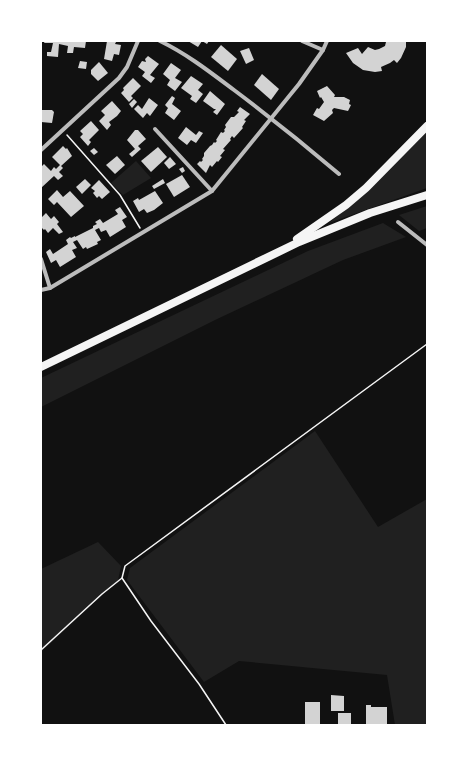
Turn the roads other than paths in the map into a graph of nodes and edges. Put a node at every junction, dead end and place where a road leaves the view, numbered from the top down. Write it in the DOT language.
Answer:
graph roads {
  1 [pos="138,41"];
  2 [pos="160,41"];
  3 [pos="302,41"];
  4 [pos="327,41"];
  5 [pos="323,50"];
  6 [pos="271,118"];
  7 [pos="427,126"];
  8 [pos="155,129"];
  9 [pos="41,150"];
  10 [pos="339,174"];
  11 [pos="212,191"];
  12 [pos="427,195"];
  13 [pos="398,222"];
  14 [pos="427,245"];
  15 [pos="281,251"];
  16 [pos="41,259"];
  17 [pos="50,288"];
  18 [pos="41,290"];
  19 [pos="41,367"];
  1 -- 9 [label="street"];
  2 -- 6 [label="street"];
  3 -- 5 [label="street"];
  4 -- 5 [label="street"];
  5 -- 6 [label="street"];
  6 -- 10 [label="street"];
  6 -- 11 [label="street"];
  7 -- 15 [label="highway"];
  8 -- 11 [label="street"];
  11 -- 17 [label="street"];
  12 -- 15 [label="highway"];
  13 -- 14 [label="street"];
  15 -- 19 [label="highway"];
  16 -- 17 [label="street"];
  17 -- 18 [label="street"];
}
